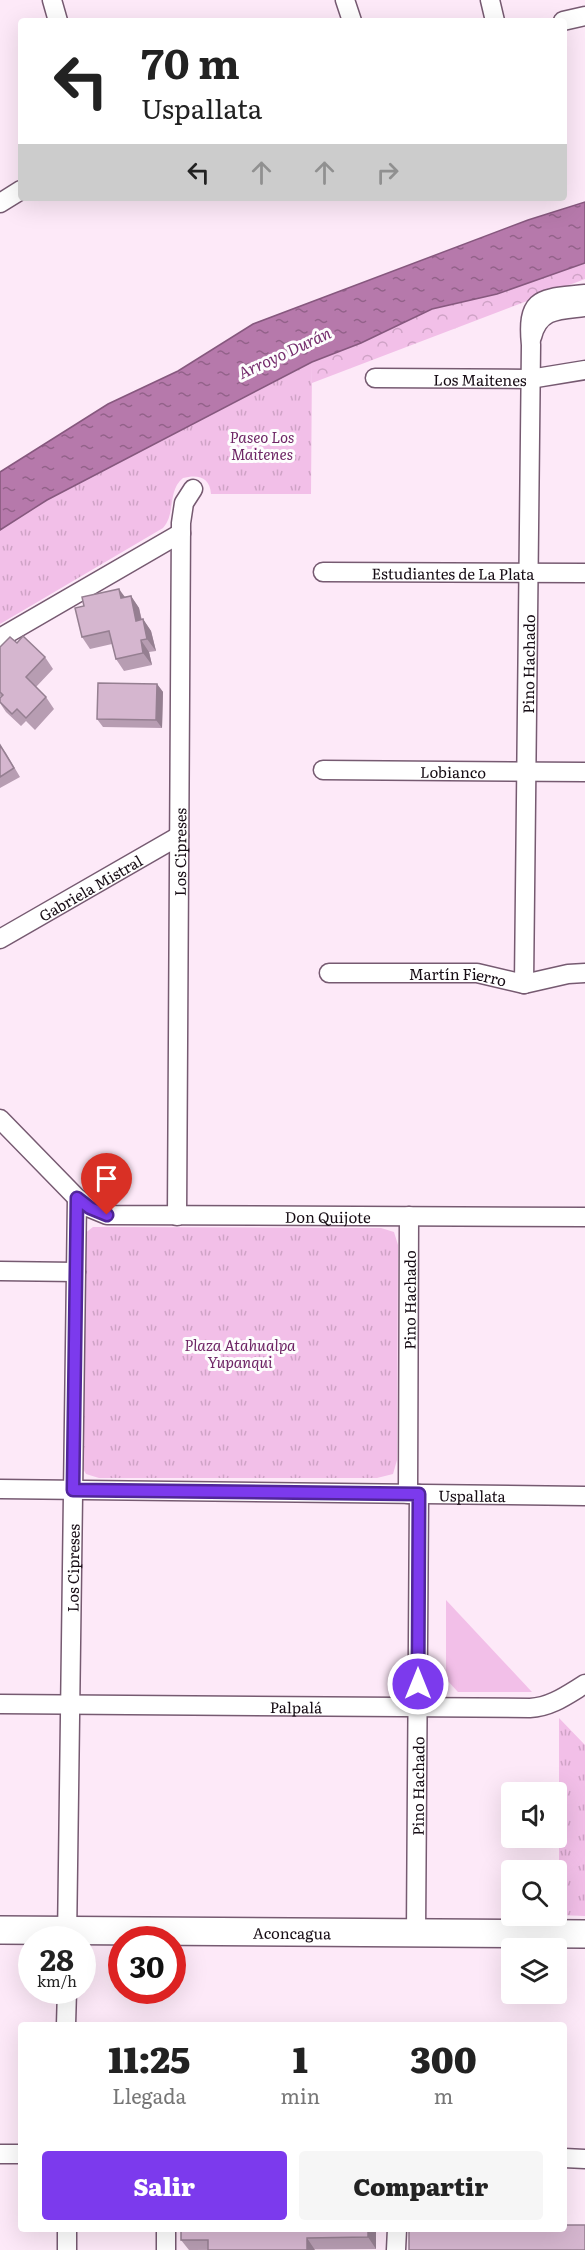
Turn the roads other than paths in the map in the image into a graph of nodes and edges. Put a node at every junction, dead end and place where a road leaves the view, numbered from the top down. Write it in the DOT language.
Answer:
graph roads {
  1 [pos="52,0"];
  2 [pos="345,0"];
  3 [pos="490,0"];
  4 [pos="585,16"];
  5 [pos="57,18"];
  6 [pos="351,18"];
  7 [pos="494,18"];
  8 [pos="567,20"];
  9 [pos="18,192"];
  10 [pos="0,204"];
  11 [pos="585,294"];
  12 [pos="585,306"];
  13 [pos="531,345"];
  14 [pos="585,370"];
  15 [pos="375,378"];
  16 [pos="530,379"];
  17 [pos="193,489"];
  18 [pos="181,532"];
  19 [pos="323,572"];
  20 [pos="528,573"];
  21 [pos="585,573"];
  22 [pos="0,638"];
  23 [pos="323,770"];
  24 [pos="526,772"];
  25 [pos="585,772"];
  26 [pos="179,836"];
  27 [pos="0,939"];
  28 [pos="329,973"];
  29 [pos="585,973"];
  30 [pos="524,984"];
  31 [pos="0,1119"];
  32 [pos="77,1198"];
  33 [pos="177,1216"];
  34 [pos="409,1216"];
  35 [pos="585,1217"];
  36 [pos="0,1271"];
  37 [pos="76,1272"];
  38 [pos="0,1489"];
  39 [pos="73,1490"];
  40 [pos="413,1494"];
  41 [pos="585,1496"];
  42 [pos="585,1684"];
  43 [pos="0,1704"];
  44 [pos="70,1705"];
  45 [pos="417,1708"];
  46 [pos="68,1926"];
  47 [pos="0,1930"];
  48 [pos="18,1931"];
  49 [pos="416,1933"];
  50 [pos="585,1934"];
  51 [pos="96,1935"];
  52 [pos="67,2004"];
  53 [pos="66,2022"];
  54 [pos="0,2154"];
  55 [pos="18,2154"];
  56 [pos="567,2158"];
  57 [pos="585,2159"];
  58 [pos="67,2232"];
  59 [pos="166,2232"];
  60 [pos="397,2232"];
  61 [pos="409,2232"];
  62 [pos="68,2250"];
  63 [pos="166,2250"];
  64 [pos="396,2250"];
  65 [pos="409,2250"];
  1 -- 5 [label="street"];
  2 -- 6 [label="street"];
  3 -- 7 [label="street"];
  4 -- 8 [label="street"];
  9 -- 10 [label="street"];
  11 -- 13 [label="street, Pino Hachado"];
  12 -- 13 [label="street"];
  13 -- 16 [label="street, Pino Hachado"];
  14 -- 16 [label="street, Los Maitenes"];
  15 -- 16 [label="street, Los Maitenes"];
  16 -- 20 [label="street, Pino Hachado"];
  17 -- 18 [label="street, Los Cipreses"];
  18 -- 22 [label="street"];
  18 -- 26 [label="street, Los Cipreses"];
  19 -- 20 [label="street, Estudiantes de La Plata"];
  20 -- 21 [label="street, Estudiantes de La Plata"];
  20 -- 24 [label="street, Pino Hachado"];
  23 -- 24 [label="street, Lobianco"];
  24 -- 25 [label="street, Lobianco"];
  24 -- 30 [label="street, Pino Hachado"];
  26 -- 27 [label="street, Gabriela Mistral"];
  26 -- 33 [label="street, Los Cipreses"];
  28 -- 30 [label="street, Martín Fierro"];
  29 -- 30 [label="street, Martín Fierro"];
  31 -- 32 [label="street, Don Quijote"];
  32 -- 33 [label="street, Don Quijote"];
  32 -- 37 [label="street, Los Cipreses"];
  33 -- 34 [label="street, Don Quijote"];
  34 -- 35 [label="street, Don Quijote"];
  34 -- 40 [label="street, Pino Hachado"];
  36 -- 37 [label="street"];
  37 -- 39 [label="street, Los Cipreses"];
  38 -- 39 [label="street, Uspallata"];
  39 -- 40 [label="street, Uspallata"];
  39 -- 44 [label="street, Los Cipreses"];
  40 -- 41 [label="street, Uspallata"];
  40 -- 45 [label="street, Pino Hachado"];
  42 -- 45 [label="street, Palpalá"];
  43 -- 44 [label="street, Palpalá"];
  44 -- 45 [label="street, Palpalá"];
  44 -- 46 [label="street, Los Cipreses"];
  45 -- 49 [label="street, Pino Hachado"];
  47 -- 48 [label="street, Aconcagua"];
  49 -- 50 [label="street, Aconcagua"];
  49 -- 51 [label="street, Aconcagua"];
  52 -- 53 [label="street"];
  54 -- 55 [label="street"];
  56 -- 57 [label="street"];
  58 -- 62 [label="street"];
  59 -- 63 [label="street"];
  60 -- 64 [label="street"];
  61 -- 65 [label="street"];
}
